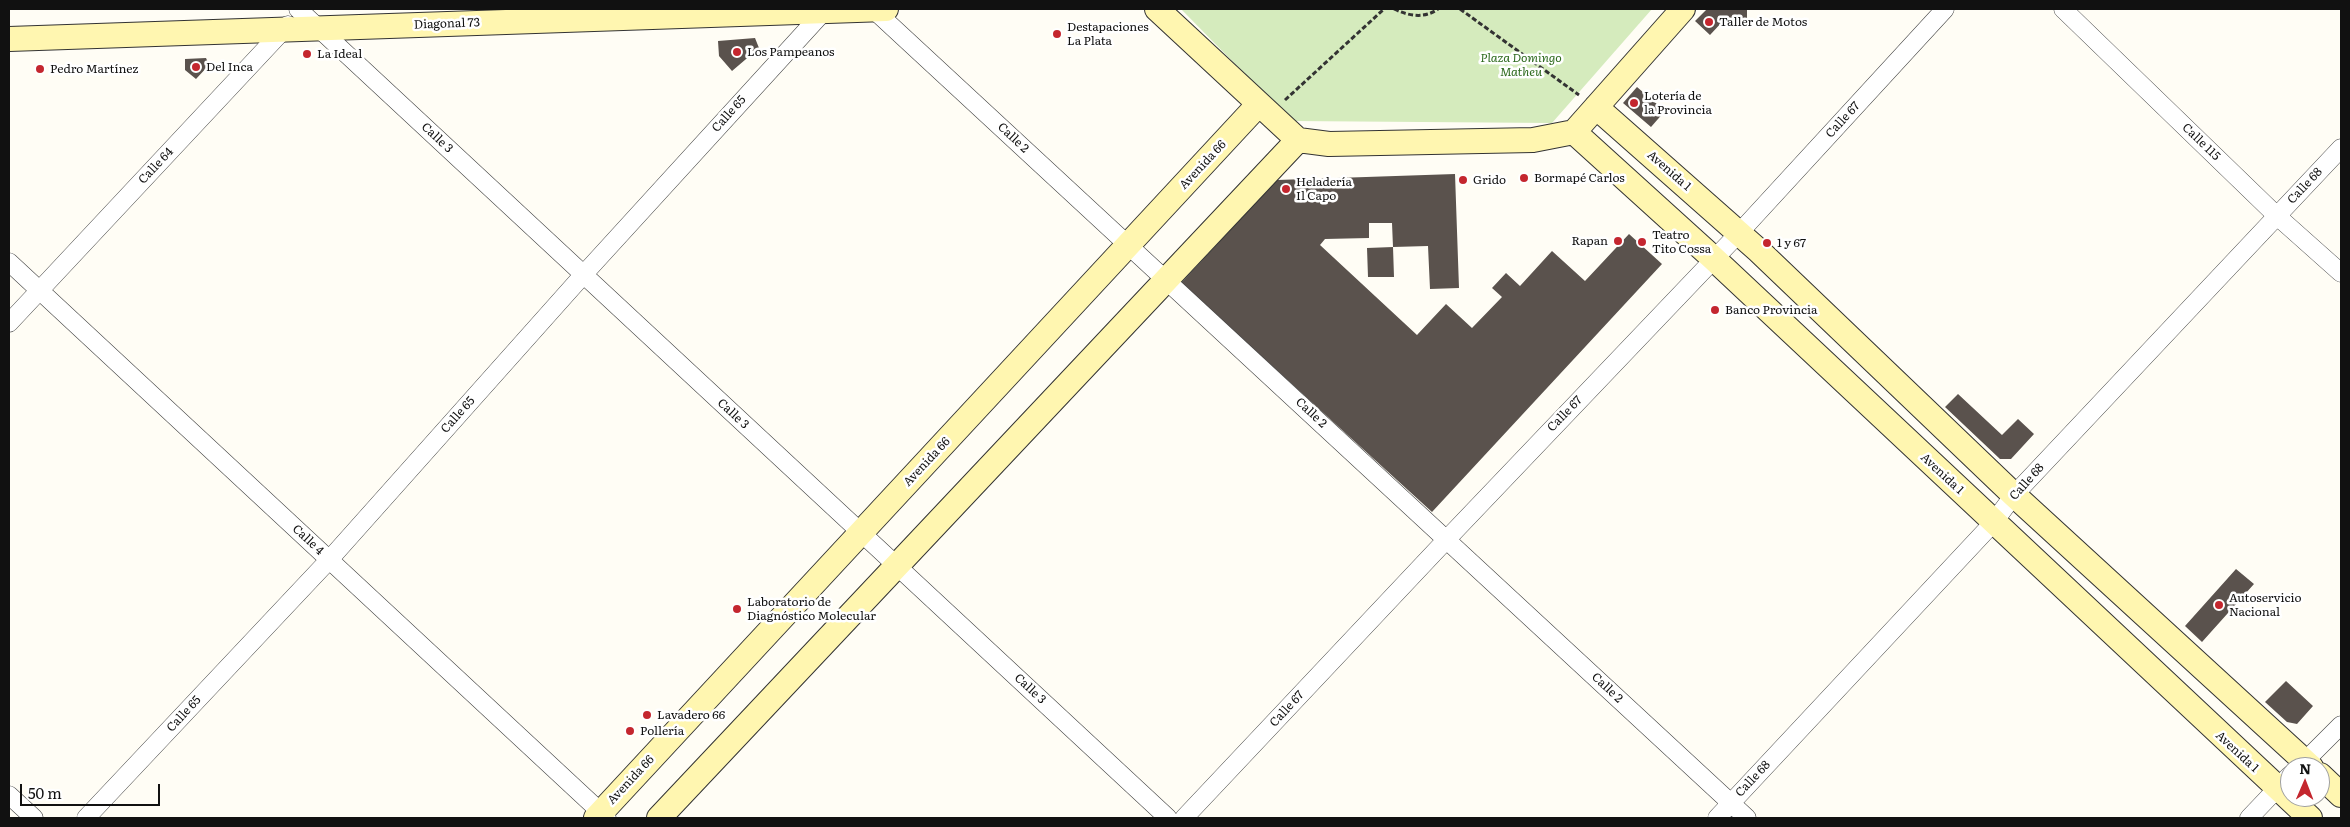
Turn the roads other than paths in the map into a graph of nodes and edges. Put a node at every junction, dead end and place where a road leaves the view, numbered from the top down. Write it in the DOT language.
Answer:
graph roads {
  1 [pos="873,9"];
  2 [pos="886,9"];
  3 [pos="1157,9"];
  4 [pos="1683,9"];
  5 [pos="1945,9"];
  6 [pos="2063,9"];
  7 [pos="302,10"];
  8 [pos="824,10"];
  9 [pos="318,28"];
  10 [pos="284,29"];
  11 [pos="9,39"];
  12 [pos="1258,105"];
  13 [pos="1596,107"];
  14 [pos="1574,132"];
  15 [pos="1298,140"];
  16 [pos="2341,148"];
  17 [pos="2277,216"];
  18 [pos="1739,233"];
  19 [pos="1129,244"];
  20 [pos="1713,258"];
  21 [pos="9,262"];
  22 [pos="2341,273"];
  23 [pos="584,274"];
  24 [pos="1167,279"];
  25 [pos="40,291"];
  26 [pos="9,323"];
  27 [pos="2014,495"];
  28 [pos="1993,523"];
  29 [pos="861,533"];
  30 [pos="1447,539"];
  31 [pos="329,560"];
  32 [pos="897,566"];
  33 [pos="2341,725"];
  34 [pos="2282,757"];
  35 [pos="2285,757"];
  36 [pos="2313,757"];
  37 [pos="2330,789"];
  38 [pos="2280,790"];
  39 [pos="9,795"];
  40 [pos="2341,795"];
  41 [pos="1731,803"];
  42 [pos="601,816"];
  43 [pos="34,818"];
  44 [pos="86,818"];
  45 [pos="659,818"];
  46 [pos="1168,818"];
  47 [pos="1184,818"];
  48 [pos="1717,818"];
  49 [pos="1746,818"];
  50 [pos="2249,818"];
  1 -- 2 [label="main road, Diagonal 73"];
  1 -- 8 [label="main road, Diagonal 73"];
  1 -- 19 [label="street, Calle 2"];
  3 -- 12 [label="main road"];
  4 -- 13 [label="main road"];
  5 -- 18 [label="street, Calle 67"];
  6 -- 17 [label="street, Calle 115"];
  7 -- 9 [label="street, Calle 3"];
  7 -- 10 [label="street, Calle 64"];
  8 -- 9 [label="main road, Diagonal 73"];
  8 -- 23 [label="street, Calle 65"];
  9 -- 10 [label="main road, Diagonal 73"];
  9 -- 23 [label="street, Calle 3"];
  10 -- 11 [label="main road, Diagonal 73"];
  10 -- 25 [label="street, Calle 64"];
  12 -- 15 [label="main road"];
  12 -- 19 [label="main road, Avenida 66"];
  13 -- 14 [label="main road"];
  13 -- 18 [label="main road, Avenida 1"];
  14 -- 15 [label="main road"];
  14 -- 20 [label="main road, Avenida 1"];
  15 -- 24 [label="main road"];
  16 -- 17 [label="street, Calle 68"];
  17 -- 22 [label="street, Calle 115"];
  17 -- 27 [label="street, Calle 68"];
  18 -- 20 [label="street, Calle 67"];
  18 -- 27 [label="main road, Avenida 1"];
  19 -- 24 [label="street, Calle 2"];
  19 -- 29 [label="main road, Avenida 66"];
  20 -- 28 [label="main road, Avenida 1"];
  20 -- 30 [label="street, Calle 67"];
  21 -- 25 [label="street, Calle 4"];
  23 -- 29 [label="street, Calle 3"];
  23 -- 31 [label="street, Calle 65"];
  24 -- 30 [label="street, Calle 2"];
  24 -- 32 [label="main road"];
  25 -- 26 [label="street, Calle 64"];
  25 -- 31 [label="street, Calle 4"];
  27 -- 28 [label="street, Calle 68"];
  27 -- 35 [label="main road, Avenida 1"];
  28 -- 34 [label="main road, Avenida 1"];
  28 -- 41 [label="street, Calle 68"];
  29 -- 32 [label="street, Calle 3"];
  29 -- 42 [label="main road, Avenida 66"];
  30 -- 41 [label="street, Calle 2"];
  30 -- 47 [label="street, Calle 67"];
  31 -- 42 [label="street, Calle 4"];
  31 -- 44 [label="street, Calle 65"];
  32 -- 45 [label="main road"];
  32 -- 46 [label="street, Calle 3"];
  33 -- 36 [label="street"];
  37 -- 40 [label="main road, Avenida 1"];
  38 -- 50 [label="street"];
  39 -- 43 [label="street"];
  41 -- 48 [label="street, Calle 68"];
  41 -- 49 [label="street, Calle 2"];
}
